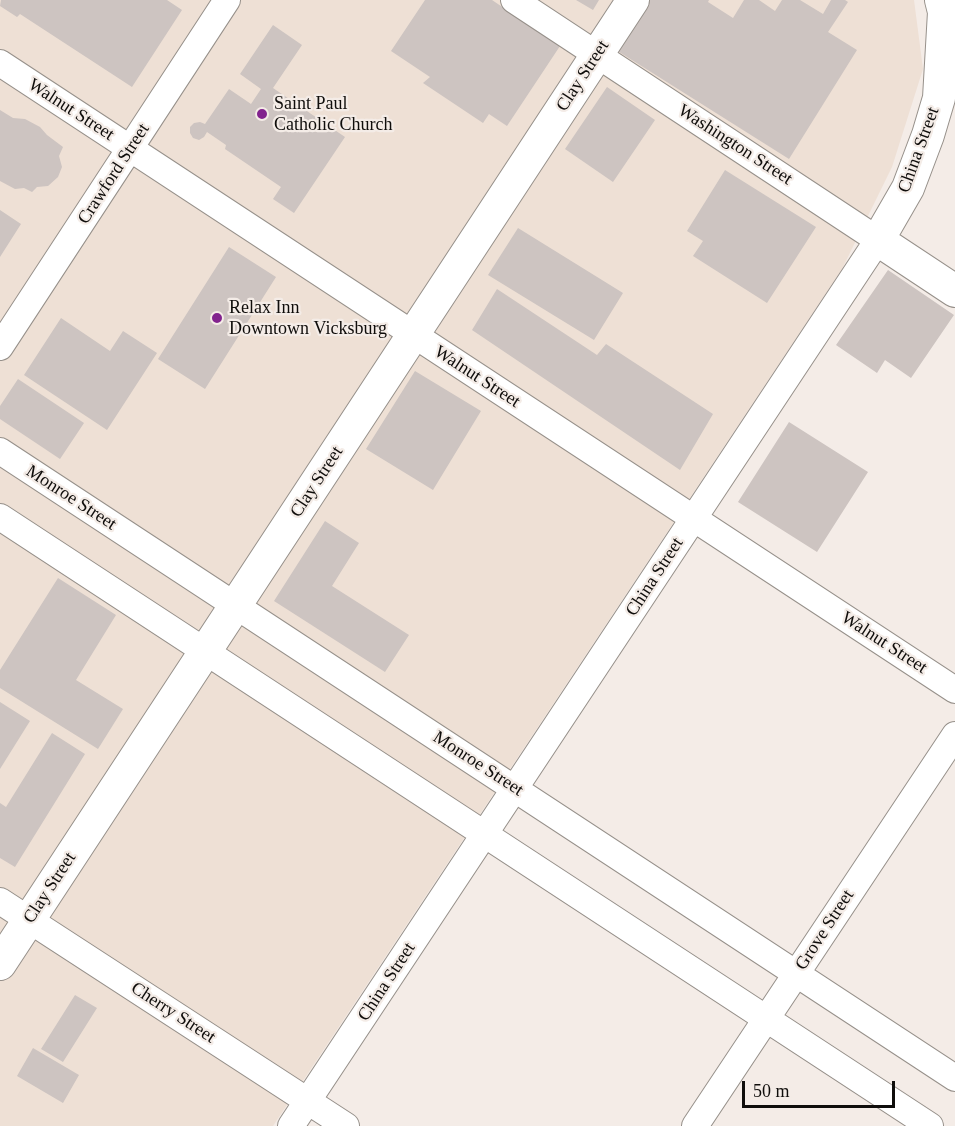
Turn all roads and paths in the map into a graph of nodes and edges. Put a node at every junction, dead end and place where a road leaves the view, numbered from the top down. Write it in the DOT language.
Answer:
graph roads {
  1 [pos="227,0"];
  2 [pos="514,0"];
  3 [pos="633,0"];
  4 [pos="940,0"];
  5 [pos="597,55"];
  6 [pos="0,63"];
  7 [pos="130,149"];
  8 [pos="878,240"];
  9 [pos="955,291"];
  10 [pos="414,335"];
  11 [pos="0,347"];
  12 [pos="0,451"];
  13 [pos="0,517"];
  14 [pos="694,518"];
  15 [pos="236,605"];
  16 [pos="206,651"];
  17 [pos="955,690"];
  18 [pos="955,735"];
  19 [pos="515,789"];
  20 [pos="485,834"];
  21 [pos="0,901"];
  22 [pos="29,920"];
  23 [pos="0,964"];
  24 [pos="796,974"];
  25 [pos="766,1019"];
  26 [pos="955,1078"];
  27 [pos="308,1101"];
  28 [pos="291,1126"];
  29 [pos="345,1126"];
  30 [pos="695,1126"];
  31 [pos="930,1126"];
  1 -- 7 [label="street, Crawford Street"];
  2 -- 5 [label="street, Washington Street"];
  3 -- 5 [label="main road, Clay Street"];
  4 -- 8 [label="main road, China Street"];
  5 -- 8 [label="street, Washington Street"];
  5 -- 10 [label="main road, Clay Street"];
  6 -- 7 [label="street, Walnut Street"];
  7 -- 10 [label="street, Walnut Street"];
  7 -- 11 [label="street, Crawford Street"];
  8 -- 9 [label="main road, Washington Street"];
  8 -- 14 [label="street, China Street"];
  10 -- 14 [label="street, Walnut Street"];
  10 -- 15 [label="main road, Clay Street"];
  12 -- 15 [label="street, Monroe Street"];
  13 -- 16 [label="street"];
  14 -- 17 [label="street, Walnut Street"];
  14 -- 19 [label="street, China Street"];
  15 -- 16 [label="main road, Clay Street"];
  15 -- 19 [label="street, Monroe Street"];
  16 -- 20 [label="street"];
  16 -- 22 [label="main road, Clay Street"];
  18 -- 24 [label="street, Grove Street"];
  19 -- 20 [label="street, China Street"];
  19 -- 24 [label="street, Monroe Street"];
  20 -- 25 [label="street"];
  20 -- 27 [label="street, China Street"];
  21 -- 22 [label="street, Cherry Street"];
  22 -- 23 [label="main road, Clay Street"];
  22 -- 27 [label="street, Cherry Street"];
  24 -- 25 [label="street, Grove Street"];
  24 -- 26 [label="street, Monroe Street"];
  25 -- 30 [label="street, Grove Street"];
  25 -- 31 [label="street"];
  27 -- 28 [label="street, China Street"];
  27 -- 29 [label="street, Cherry Street"];
}
